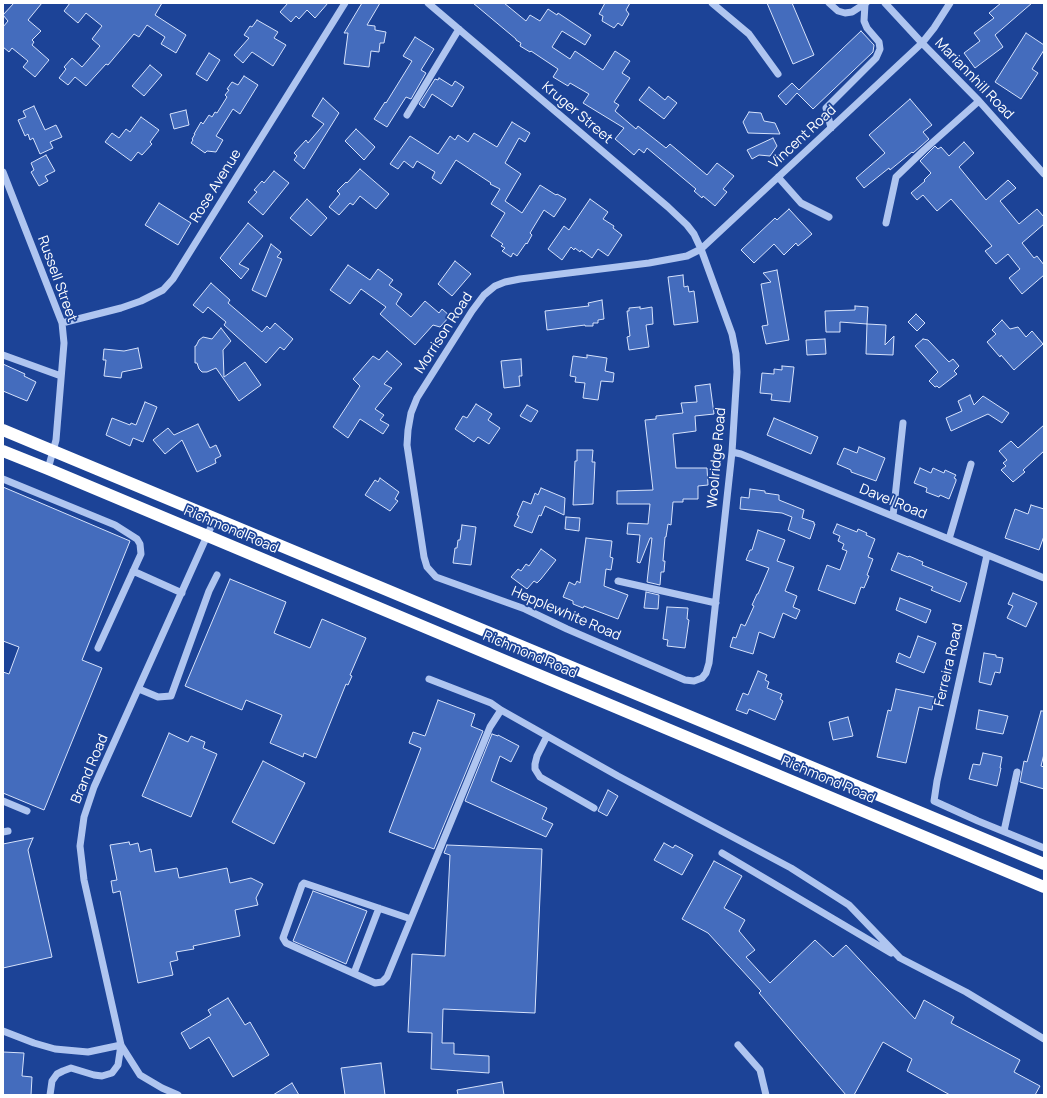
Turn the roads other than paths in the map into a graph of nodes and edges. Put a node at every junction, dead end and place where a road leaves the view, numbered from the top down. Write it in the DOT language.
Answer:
graph roads {
  1 [pos="345,3"];
  2 [pos="428,3"];
  3 [pos="712,3"];
  4 [pos="829,3"];
  5 [pos="885,3"];
  6 [pos="950,3"];
  7 [pos="865,4"];
  8 [pos="458,29"];
  9 [pos="922,43"];
  10 [pos="778,74"];
  11 [pos="979,101"];
  12 [pos="407,115"];
  13 [pos="831,128"];
  14 [pos="3,172"];
  15 [pos="1044,174"];
  16 [pos="778,177"];
  17 [pos="829,217"];
  18 [pos="886,223"];
  19 [pos="702,249"];
  20 [pos="62,323"];
  21 [pos="3,355"];
  22 [pos="61,376"];
  23 [pos="903,423"];
  24 [pos="3,430"];
  25 [pos="3,451"];
  26 [pos="54,452"];
  27 [pos="732,452"];
  28 [pos="971,464"];
  29 [pos="48,469"];
  30 [pos="3,479"];
  31 [pos="893,516"];
  32 [pos="215,518"];
  33 [pos="207,536"];
  34 [pos="949,539"];
  35 [pos="987,555"];
  36 [pos="424,557"];
  37 [pos="133,571"];
  38 [pos="217,575"];
  39 [pos="1044,578"];
  40 [pos="618,581"];
  41 [pos="182,593"];
  42 [pos="716,603"];
  43 [pos="98,648"];
  44 [pos="706,673"];
  45 [pos="429,679"];
  46 [pos="139,689"];
  47 [pos="501,710"];
  48 [pos="547,736"];
  49 [pos="1017,772"];
  50 [pos="3,801"];
  51 [pos="594,808"];
  52 [pos="26,811"];
  53 [pos="1004,831"];
  54 [pos="1044,848"];
  55 [pos="722,853"];
  56 [pos="1044,864"];
  57 [pos="1044,887"];
  58 [pos="379,908"];
  59 [pos="411,919"];
  60 [pos="900,958"];
  61 [pos="354,973"];
  62 [pos="3,1031"];
  63 [pos="1044,1039"];
  64 [pos="121,1045"];
  65 [pos="738,1045"];
  66 [pos="50,1095"];
  67 [pos="178,1095"];
  68 [pos="766,1095"];
  1 -- 20 [label="street, Rose Avenue"];
  2 -- 8 [label="street, Kruger Street"];
  3 -- 10 [label="street"];
  4 -- 7 [label="street"];
  5 -- 9 [label="street, Mariannhill Road"];
  6 -- 9 [label="street, Vincent Road"];
  7 -- 13 [label="street"];
  8 -- 12 [label="street"];
  8 -- 19 [label="street, Kruger Street"];
  9 -- 11 [label="street, Mariannhill Road"];
  9 -- 13 [label="street, Vincent Road"];
  11 -- 15 [label="street, Mariannhill Road"];
  11 -- 18 [label="street"];
  13 -- 16 [label="street, Vincent Road"];
  14 -- 20 [label="street, Russell Street"];
  16 -- 17 [label="street"];
  16 -- 19 [label="street, Vincent Road"];
  19 -- 27 [label="street, Woolridge Road"];
  19 -- 36 [label="street, Morrison Road"];
  20 -- 22 [label="street, Russell Street"];
  21 -- 22 [label="street"];
  22 -- 26 [label="street, Russell Street"];
  23 -- 31 [label="street"];
  24 -- 26 [label="highway, Richmond Road"];
  25 -- 29 [label="highway, Richmond Road"];
  26 -- 29 [label="street, Russell Street"];
  26 -- 32 [label="highway, Richmond Road"];
  27 -- 31 [label="street, Davel Road"];
  27 -- 42 [label="street, Woolridge Road"];
  28 -- 34 [label="street"];
  29 -- 33 [label="highway, Richmond Road"];
  30 -- 37 [label="street"];
  31 -- 34 [label="street, Davel Road"];
  32 -- 33 [label="street, Brand Road"];
  32 -- 56 [label="highway, Richmond Road"];
  33 -- 41 [label="street, Brand Road"];
  33 -- 57 [label="highway, Richmond Road"];
  34 -- 35 [label="street, Davel Road"];
  35 -- 39 [label="street, Davel Road"];
  35 -- 53 [label="street, Ferreira Road"];
  36 -- 44 [label="street, Hepplewhite Road"];
  37 -- 41 [label="street"];
  37 -- 43 [label="street"];
  38 -- 46 [label="street"];
  40 -- 42 [label="street"];
  41 -- 46 [label="street, Brand Road"];
  42 -- 44 [label="street, Woolridge Road"];
  45 -- 47 [label="street"];
  46 -- 64 [label="street, Brand Road"];
  47 -- 48 [label="street"];
  47 -- 59 [label="street"];
  48 -- 51 [label="street"];
  48 -- 60 [label="street"];
  49 -- 53 [label="street"];
  50 -- 52 [label="street"];
  53 -- 54 [label="street"];
  55 -- 60 [label="street"];
  58 -- 59 [label="street"];
  58 -- 61 [label="street"];
  58 -- 61 [label="street"];
  59 -- 61 [label="street"];
  60 -- 63 [label="street"];
  62 -- 64 [label="street"];
  64 -- 66 [label="street"];
  64 -- 67 [label="street"];
  65 -- 68 [label="street"];
}
